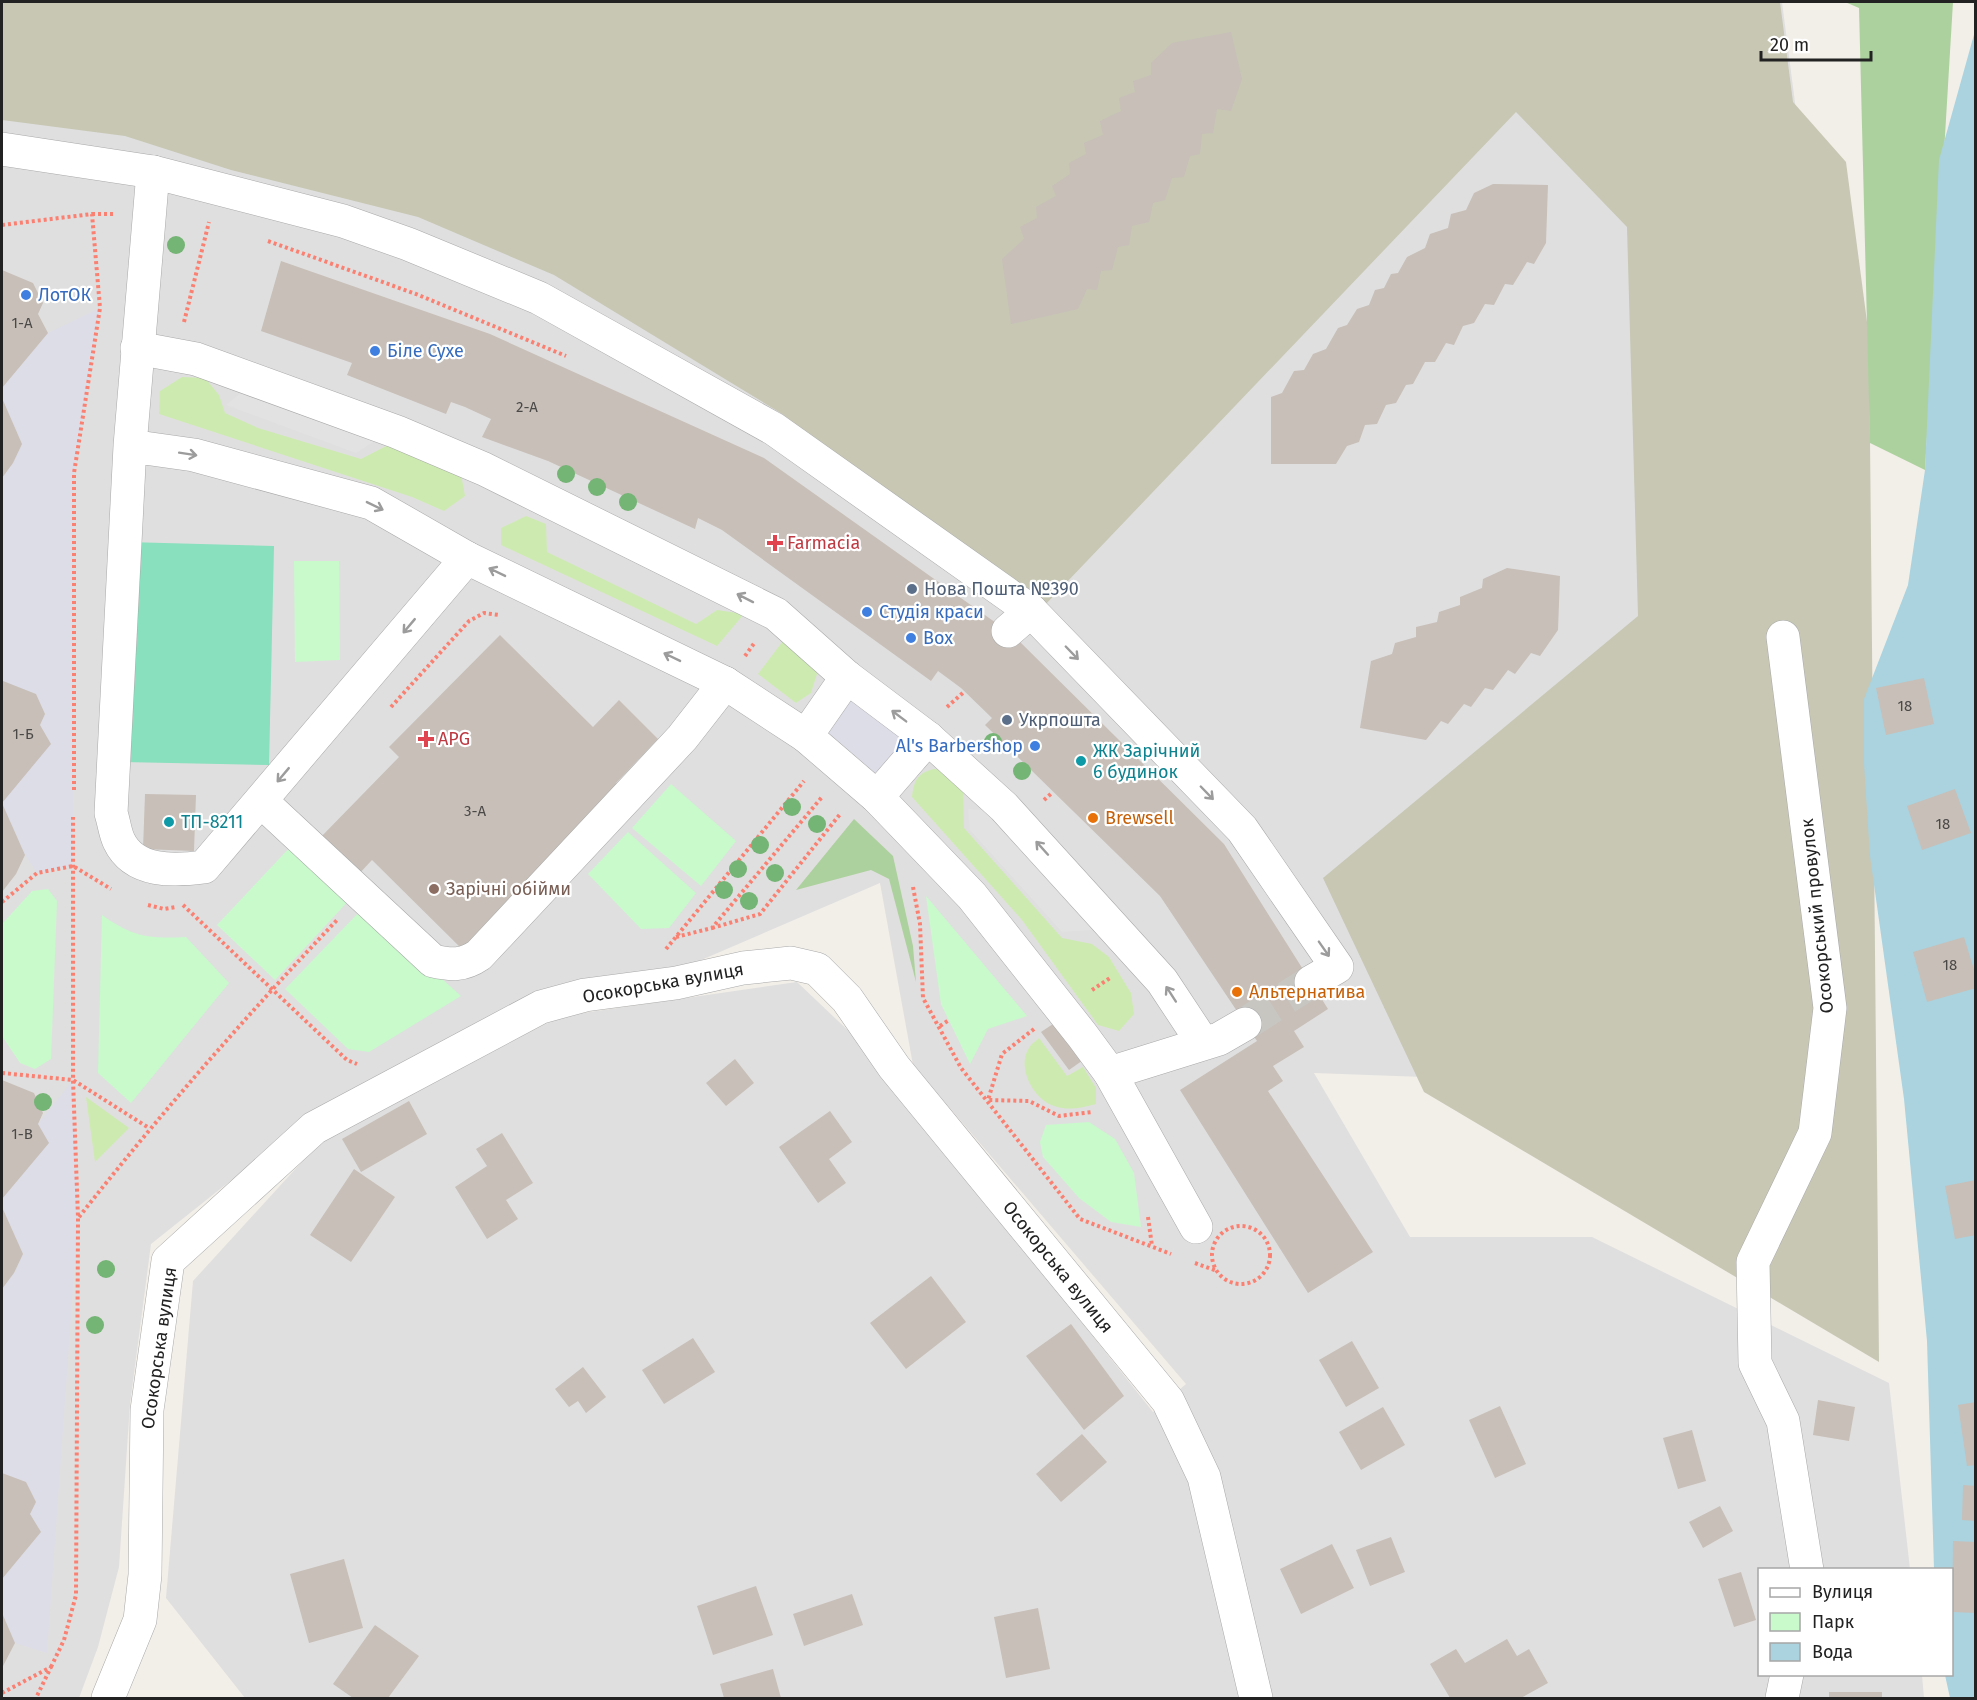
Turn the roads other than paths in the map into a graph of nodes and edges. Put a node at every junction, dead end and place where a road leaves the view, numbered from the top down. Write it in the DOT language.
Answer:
graph roads {
  1 [pos="2,149"];
  2 [pos="153,172"];
  3 [pos="137,348"];
  4 [pos="130,446"];
  5 [pos="467,558"];
  6 [pos="1783,637"];
  7 [pos="847,677"];
  8 [pos="725,683"];
  9 [pos="806,736"];
  10 [pos="928,738"];
  11 [pos="876,797"];
  12 [pos="261,801"];
  13 [pos="1311,982"];
  14 [pos="1245,1024"];
  15 [pos="1203,1043"];
  16 [pos="1110,1073"];
  17 [pos="1196,1227"];
  18 [pos="1807,1568"];
  19 [pos="1787,1676"];
  20 [pos="108,1698"];
  21 [pos="1256,1698"];
  22 [pos="1782,1698"];
  1 -- 2 [label="street"];
  2 -- 3 [label="street"];
  2 -- 13 [label="street, one-way"];
  3 -- 4 [label="street"];
  7 -- 3 [label="street, one-way"];
  4 -- 5 [label="street, one-way"];
  4 -- 12 [label="street"];
  8 -- 5 [label="street, one-way"];
  5 -- 12 [label="street, one-way"];
  6 -- 18 [label="street, Осокорський провулок"];
  7 -- 9 [label="street"];
  10 -- 7 [label="street, one-way"];
  8 -- 9 [label="street"];
  8 -- 12 [label="street"];
  9 -- 11 [label="street"];
  10 -- 11 [label="street"];
  15 -- 10 [label="street, one-way"];
  11 -- 16 [label="street"];
  14 -- 15 [label="street"];
  15 -- 16 [label="street"];
  16 -- 17 [label="street"];
  19 -- 22 [label="street"];
  20 -- 21 [label="street, Осокорська вулиця"];
}
